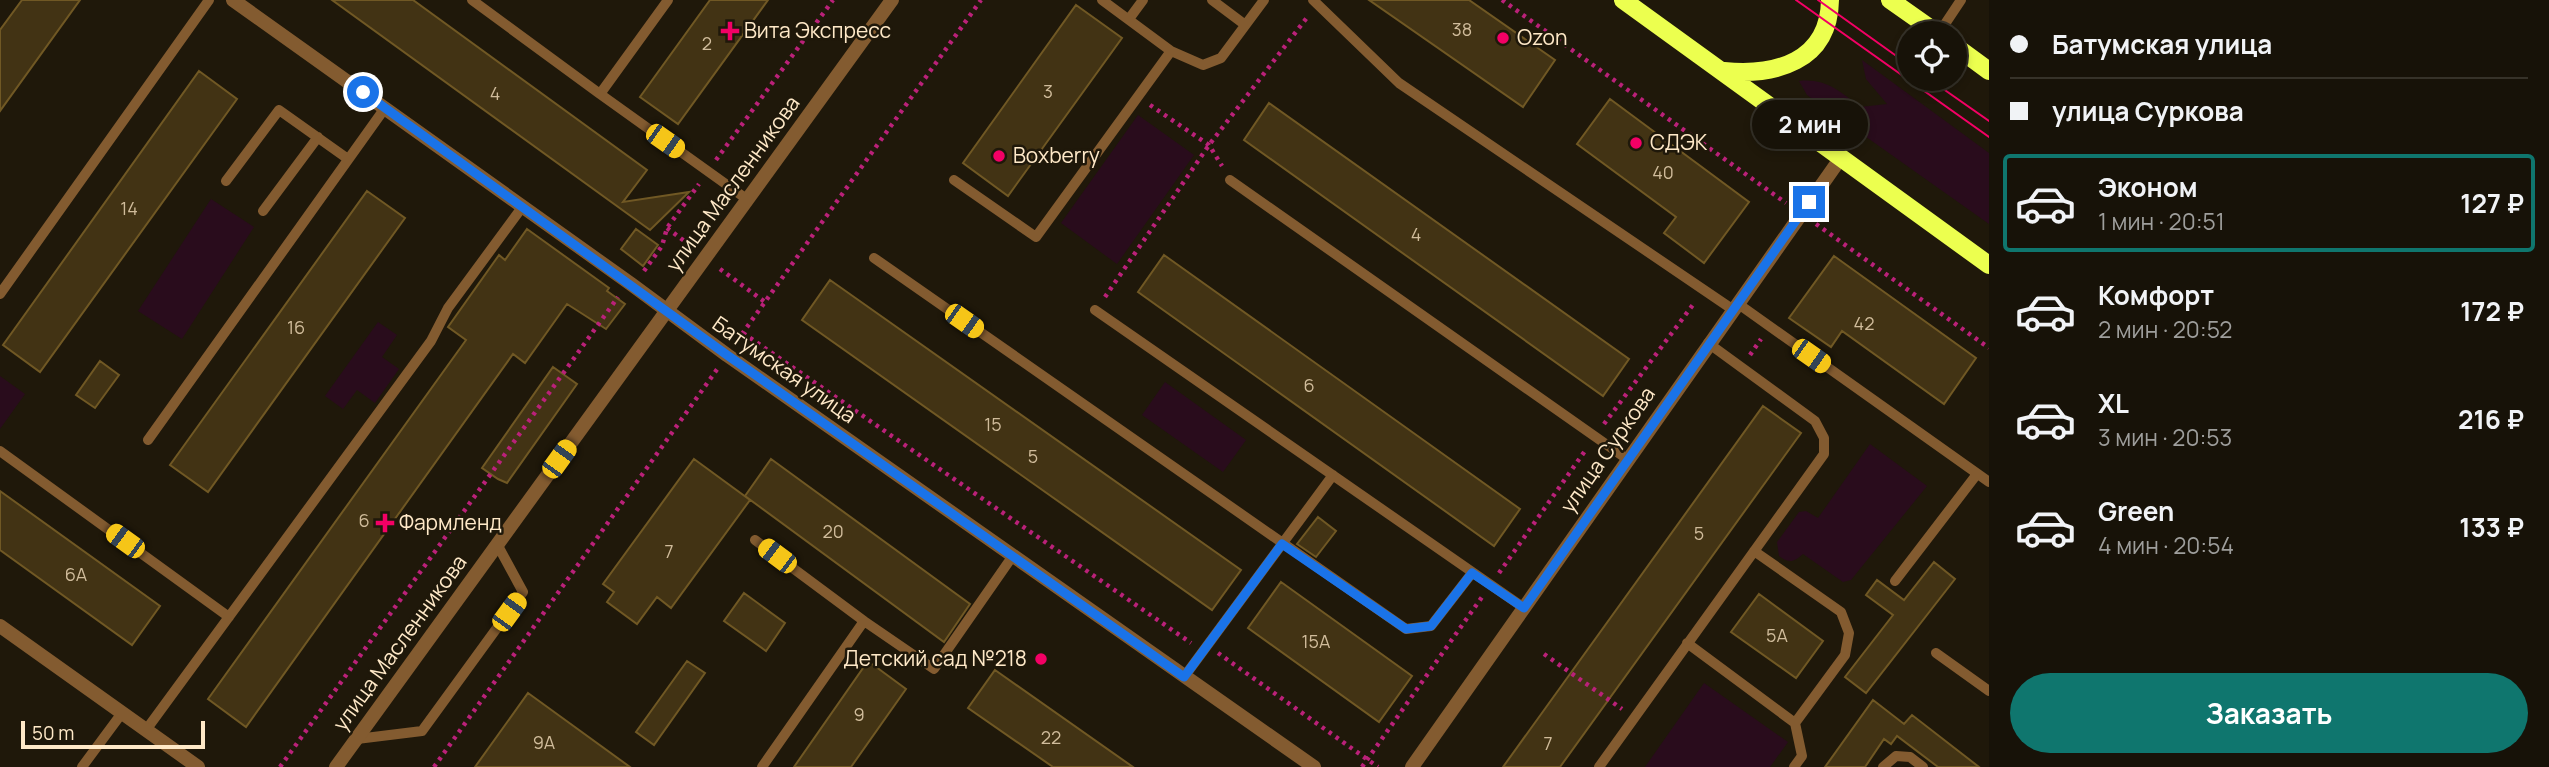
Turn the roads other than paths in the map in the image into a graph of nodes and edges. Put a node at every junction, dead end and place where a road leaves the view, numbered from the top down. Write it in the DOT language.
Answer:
graph roads {
  1 [pos="209,0"];
  2 [pos="233,0"];
  3 [pos="472,0"];
  4 [pos="668,0"];
  5 [pos="892,0"];
  6 [pos="1102,0"];
  7 [pos="1143,0"];
  8 [pos="1212,0"];
  9 [pos="1264,0"];
  10 [pos="1623,0"];
  11 [pos="1830,0"];
  12 [pos="1890,0"];
  13 [pos="1961,0"];
  14 [pos="1316,2"];
  15 [pos="1129,19"];
  16 [pos="1921,21"];
  17 [pos="1946,21"];
  18 [pos="1244,24"];
  19 [pos="1171,51"];
  20 [pos="1967,55"];
  21 [pos="1724,71"];
  22 [pos="1989,71"];
  23 [pos="600,94"];
  24 [pos="385,108"];
  25 [pos="318,138"];
  26 [pos="348,159"];
  27 [pos="1840,159"];
  28 [pos="954,180"];
  29 [pos="1230,180"];
  30 [pos="226,181"];
  31 [pos="748,200"];
  32 [pos="523,206"];
  33 [pos="263,211"];
  34 [pos="874,258"];
  35 [pos="1989,265"];
  36 [pos="0,294"];
  37 [pos="1734,306"];
  38 [pos="1095,310"];
  39 [pos="667,311"];
  40 [pos="1708,343"];
  41 [pos="148,440"];
  42 [pos="0,451"];
  43 [pos="1628,459"];
  44 [pos="1977,474"];
  45 [pos="1333,475"];
  46 [pos="1989,482"];
  47 [pos="755,540"];
  48 [pos="497,544"];
  49 [pos="1282,544"];
  50 [pos="1754,551"];
  51 [pos="1012,557"];
  52 [pos="1472,573"];
  53 [pos="1895,581"];
  54 [pos="1524,608"];
  55 [pos="229,617"];
  56 [pos="864,621"];
  57 [pos="0,626"];
  58 [pos="1687,643"];
  59 [pos="1936,653"];
  60 [pos="1184,677"];
  61 [pos="1989,691"];
  62 [pos="122,713"];
  63 [pos="1795,723"];
  64 [pos="146,730"];
  65 [pos="357,739"];
  66 [pos="82,767"];
  67 [pos="198,767"];
  68 [pos="336,767"];
  69 [pos="762,767"];
  70 [pos="1314,767"];
  71 [pos="1412,767"];
  72 [pos="1599,767"];
  73 [pos="1794,767"];
  74 [pos="1883,767"];
  75 [pos="1923,767"];
  1 -- 36 [label="lane"];
  2 -- 24 [label="street, Батумская улица"];
  3 -- 23 [label="lane"];
  4 -- 23 [label="lane"];
  5 -- 31 [label="street, улица Масленникова"];
  6 -- 15 [label="lane"];
  7 -- 15 [label="lane"];
  8 -- 18 [label="lane"];
  9 -- 18 [label="lane"];
  10 -- 21 [label="main road"];
  11 -- 21 [label="main road"];
  12 -- 16 [label="main road"];
  13 -- 17 [label="lane"];
  14 -- 37 [label="lane"];
  15 -- 19 [label="lane"];
  18 -- 19 [label="lane"];
  19 -- 28 [label="lane"];
  20 -- 22 [label="main road"];
  21 -- 27 [label="main road"];
  23 -- 31 [label="lane"];
  24 -- 26 [label="lane"];
  24 -- 32 [label="street, Батумская улица"];
  25 -- 26 [label="lane"];
  25 -- 30 [label="lane"];
  25 -- 33 [label="lane"];
  26 -- 41 [label="lane"];
  27 -- 35 [label="main road"];
  27 -- 37 [label="street, улица Суркова"];
  29 -- 43 [label="lane"];
  31 -- 39 [label="street, улица Масленникова"];
  32 -- 39 [label="street, Батумская улица"];
  32 -- 55 [label="lane"];
  34 -- 49 [label="lane"];
  37 -- 40 [label="street, улица Суркова"];
  37 -- 44 [label="lane"];
  38 -- 45 [label="lane"];
  39 -- 48 [label="street, улица Масленникова"];
  39 -- 51 [label="street, Батумская улица"];
  40 -- 43 [label="street, улица Суркова"];
  40 -- 50 [label="lane"];
  42 -- 55 [label="lane"];
  43 -- 54 [label="street, улица Суркова"];
  44 -- 46 [label="lane"];
  44 -- 53 [label="lane"];
  45 -- 49 [label="lane"];
  45 -- 52 [label="lane"];
  47 -- 56 [label="lane"];
  48 -- 65 [label="street, улица Масленникова"];
  48 -- 65 [label="lane"];
  49 -- 52 [label="lane"];
  49 -- 60 [label="lane"];
  50 -- 58 [label="lane"];
  50 -- 63 [label="lane"];
  51 -- 56 [label="lane"];
  51 -- 60 [label="street, Батумская улица"];
  52 -- 54 [label="lane"];
  54 -- 71 [label="street, улица Суркова"];
  55 -- 64 [label="lane"];
  56 -- 69 [label="lane"];
  57 -- 62 [label="street"];
  58 -- 63 [label="lane"];
  58 -- 72 [label="lane"];
  59 -- 61 [label="lane"];
  60 -- 70 [label="street, Батумская улица"];
  62 -- 64 [label="street"];
  62 -- 66 [label="lane"];
  63 -- 73 [label="lane"];
  64 -- 67 [label="street"];
  65 -- 68 [label="street, улица Масленникова"];
  74 -- 75 [label="lane"];
}
